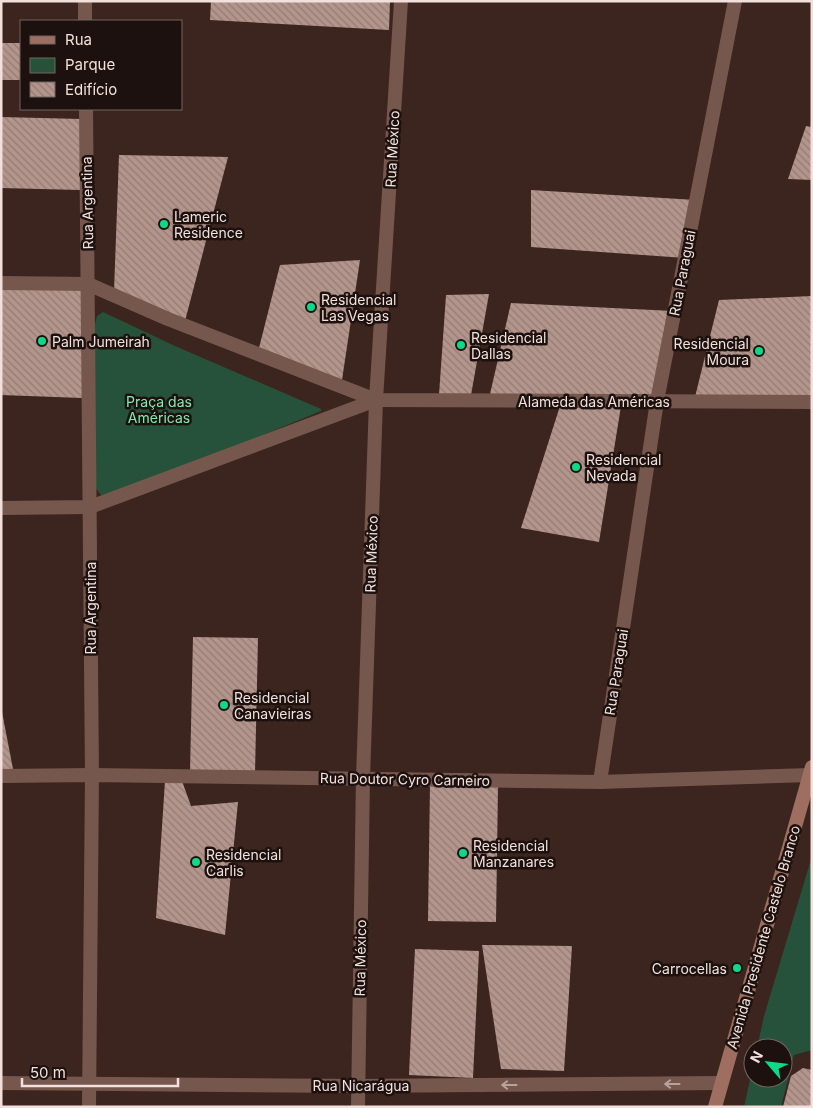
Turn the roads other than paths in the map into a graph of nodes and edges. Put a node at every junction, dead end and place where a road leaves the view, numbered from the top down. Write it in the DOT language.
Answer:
graph roads {
  1 [pos="85,1"];
  2 [pos="401,1"];
  3 [pos="735,1"];
  4 [pos="85,20"];
  5 [pos="86,110"];
  6 [pos="1,283"];
  7 [pos="88,284"];
  8 [pos="376,400"];
  9 [pos="657,401"];
  10 [pos="812,402"];
  11 [pos="90,507"];
  12 [pos="1,508"];
  13 [pos="811,771"];
  14 [pos="92,775"];
  15 [pos="1,776"];
  16 [pos="363,778"];
  17 [pos="600,782"];
  18 [pos="1,1083"];
  19 [pos="89,1084"];
  20 [pos="721,1084"];
  21 [pos="358,1086"];
  22 [pos="89,1107"];
  23 [pos="358,1107"];
  24 [pos="715,1107"];
  1 -- 4 [label="street"];
  2 -- 8 [label="street, Rua México"];
  3 -- 9 [label="street, Rua Paraguai"];
  5 -- 7 [label="street, Rua Argentina"];
  6 -- 7 [label="street"];
  7 -- 8 [label="street"];
  7 -- 11 [label="street, Rua Argentina"];
  8 -- 9 [label="street, Alameda das Américas"];
  8 -- 11 [label="street"];
  8 -- 16 [label="street, Rua México"];
  9 -- 10 [label="street, Alameda das Américas"];
  9 -- 17 [label="street, Rua Paraguai"];
  11 -- 12 [label="street"];
  11 -- 14 [label="street, Rua Argentina"];
  13 -- 17 [label="street, Rua Doutor Cyro Carneiro"];
  13 -- 20 [label="main road, Avenida Presidente Castelo Branco"];
  14 -- 15 [label="street, Rua Doutor Cyro Carneiro"];
  14 -- 16 [label="street, Rua Doutor Cyro Carneiro"];
  14 -- 19 [label="street, Rua Argentina"];
  16 -- 17 [label="street, Rua Doutor Cyro Carneiro"];
  16 -- 21 [label="street, Rua México"];
  18 -- 19 [label="street, Rua Nicarágua"];
  19 -- 21 [label="street, Rua Nicarágua"];
  19 -- 22 [label="street, Rua Argentina"];
  20 -- 21 [label="street, Rua Nicarágua, one-way"];
  20 -- 24 [label="main road, Avenida Presidente Castelo Branco"];
  21 -- 23 [label="street, Rua México"];
}
